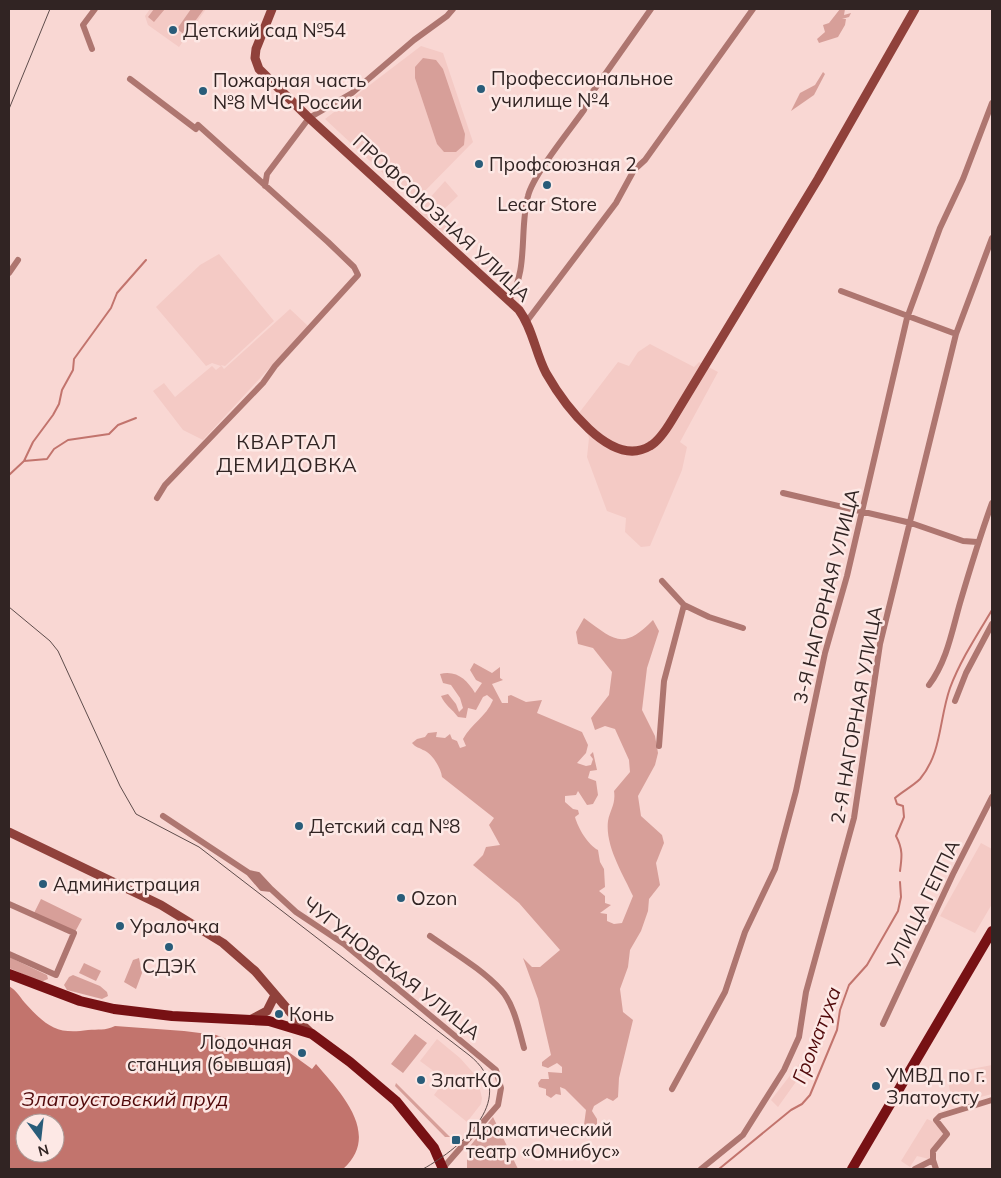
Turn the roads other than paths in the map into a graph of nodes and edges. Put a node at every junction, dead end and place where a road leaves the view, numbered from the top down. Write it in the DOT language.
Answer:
graph roads {
  1 [pos="95,9"];
  2 [pos="272,9"];
  3 [pos="454,9"];
  4 [pos="651,9"];
  5 [pos="753,9"];
  6 [pos="915,9"];
  7 [pos="92,49"];
  8 [pos="130,79"];
  9 [pos="992,103"];
  10 [pos="309,118"];
  11 [pos="265,186"];
  12 [pos="992,238"];
  13 [pos="18,260"];
  14 [pos="9,273"];
  15 [pos="841,291"];
  16 [pos="509,300"];
  17 [pos="907,318"];
  18 [pos="527,321"];
  19 [pos="956,334"];
  20 [pos="783,493"];
  21 [pos="157,498"];
  22 [pos="992,503"];
  23 [pos="862,513"];
  24 [pos="911,523"];
  25 [pos="977,542"];
  26 [pos="662,581"];
  27 [pos="684,604"];
  28 [pos="992,624"];
  29 [pos="743,628"];
  30 [pos="929,685"];
  31 [pos="955,701"];
  32 [pos="660,746"];
  33 [pos="992,797"];
  34 [pos="163,816"];
  35 [pos="9,832"];
  36 [pos="9,904"];
  37 [pos="992,931"];
  38 [pos="430,936"];
  39 [pos="9,954"];
  40 [pos="9,974"];
  41 [pos="275,995"];
  42 [pos="249,1020"];
  43 [pos="883,1024"];
  44 [pos="312,1034"];
  45 [pos="524,1048"];
  46 [pos="672,1089"];
  47 [pos="992,1100"];
  48 [pos="933,1160"];
  49 [pos="442,1169"];
  50 [pos="702,1169"];
  51 [pos="852,1169"];
  52 [pos="916,1169"];
  53 [pos="936,1169"];
  1 -- 7 [label="street"];
  2 -- 10 [label="main road, ПРОФСОЮЗНАЯ УЛИЦА"];
  3 -- 10 [label="street"];
  4 -- 16 [label="street"];
  5 -- 18 [label="street"];
  6 -- 18 [label="main road, ПРОФСОЮЗНАЯ УЛИЦА"];
  8 -- 11 [label="street"];
  9 -- 17 [label="street, 3-Я НАГОРНАЯ УЛИЦА"];
  10 -- 11 [label="street"];
  10 -- 16 [label="main road, ПРОФСОЮЗНАЯ УЛИЦА"];
  11 -- 21 [label="street"];
  12 -- 19 [label="street, 2-Я НАГОРНАЯ УЛИЦА"];
  13 -- 14 [label="street"];
  15 -- 17 [label="street"];
  16 -- 18 [label="main road, ПРОФСОЮЗНАЯ УЛИЦА"];
  17 -- 19 [label="street"];
  17 -- 23 [label="street, 3-Я НАГОРНАЯ УЛИЦА"];
  19 -- 24 [label="street, 2-Я НАГОРНАЯ УЛИЦА"];
  20 -- 23 [label="street"];
  22 -- 25 [label="street"];
  23 -- 24 [label="street"];
  23 -- 46 [label="street, 3-Я НАГОРНАЯ УЛИЦА"];
  24 -- 25 [label="street"];
  24 -- 50 [label="street, 2-Я НАГОРНАЯ УЛИЦА"];
  25 -- 30 [label="street"];
  26 -- 27 [label="street"];
  27 -- 29 [label="street"];
  27 -- 32 [label="street"];
  28 -- 31 [label="street"];
  33 -- 43 [label="street, УЛИЦА ГЕППА"];
  34 -- 49 [label="street, ЧУГУНОВСКАЯ УЛИЦА"];
  35 -- 41 [label="main road"];
  36 -- 39 [label="street"];
  37 -- 51 [label="main road"];
  38 -- 45 [label="street"];
  40 -- 42 [label="main road"];
  41 -- 42 [label="main road"];
  41 -- 44 [label="main road"];
  42 -- 44 [label="main road"];
  44 -- 49 [label="main road"];
  47 -- 48 [label="street"];
  48 -- 52 [label="street"];
  48 -- 53 [label="street"];
}
